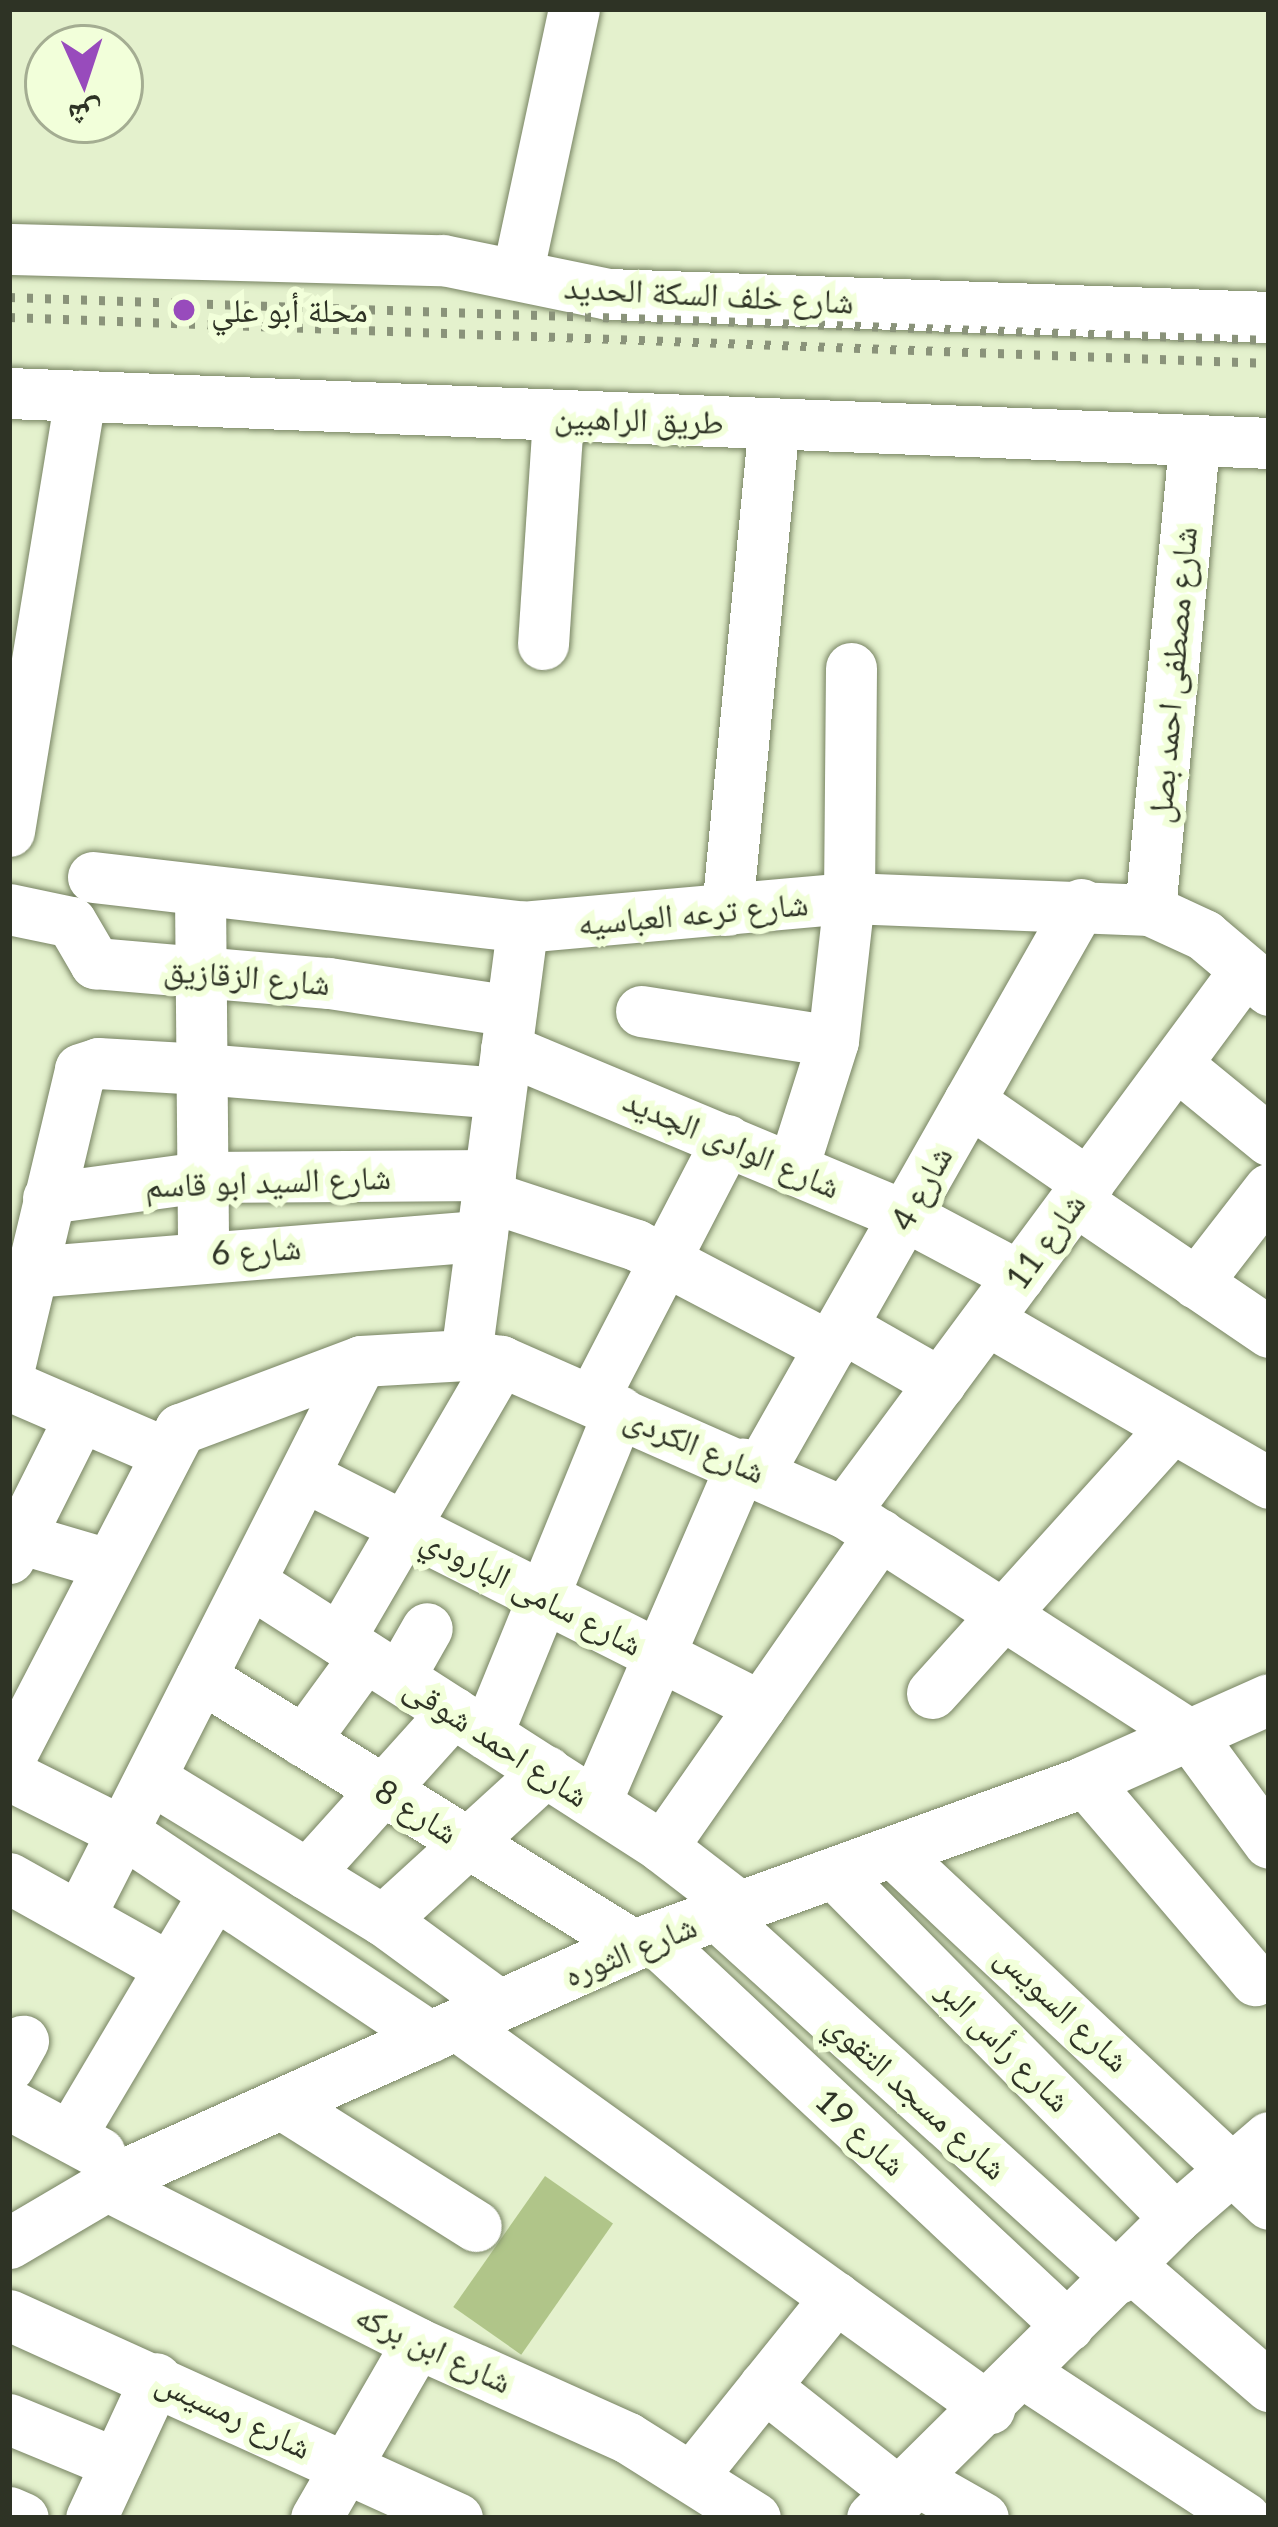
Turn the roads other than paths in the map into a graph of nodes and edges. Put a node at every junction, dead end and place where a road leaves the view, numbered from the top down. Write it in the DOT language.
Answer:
graph roads {
  1 [pos="574,9"];
  2 [pos="9,249"];
  3 [pos="518,270"];
  4 [pos="1269,317"];
  5 [pos="9,393"];
  6 [pos="80,397"];
  7 [pos="558,416"];
  8 [pos="774,424"];
  9 [pos="1194,441"];
  10 [pos="1269,443"];
  11 [pos="543,644"];
  12 [pos="851,668"];
  13 [pos="13,805"];
  14 [pos="93,877"];
  15 [pos="200,894"];
  16 [pos="849,898"];
  17 [pos="1081,904"];
  18 [pos="9,909"];
  19 [pos="727,910"];
  20 [pos="1150,910"];
  21 [pos="522,927"];
  22 [pos="201,971"];
  23 [pos="1257,980"];
  24 [pos="640,1011"];
  25 [pos="833,1041"];
  26 [pos="506,1051"];
  27 [pos="1176,1064"];
  28 [pos="202,1069"];
  29 [pos="969,1101"];
  30 [pos="727,1140"];
  31 [pos="1269,1140"];
  32 [pos="793,1167"];
  33 [pos="202,1177"];
  34 [pos="1269,1189"];
  35 [pos="1082,1191"];
  36 [pos="48,1198"];
  37 [pos="486,1202"];
  38 [pos="906,1216"];
  39 [pos="202,1253"];
  40 [pos="664,1262"];
  41 [pos="31,1272"];
  42 [pos="1019,1276"];
  43 [pos="1196,1282"];
  44 [pos="987,1320"];
  45 [pos="1269,1332"];
  46 [pos="836,1337"];
  47 [pos="483,1358"];
  48 [pos="361,1361"];
  49 [pos="9,1368"];
  50 [pos="940,1383"];
  51 [pos="9,1385"];
  52 [pos="606,1406"];
  53 [pos="80,1416"];
  54 [pos="1172,1427"];
  55 [pos="164,1452"];
  56 [pos="751,1467"];
  57 [pos="304,1476"];
  58 [pos="1269,1483"];
  59 [pos="862,1524"];
  60 [pos="405,1527"];
  61 [pos="14,1548"];
  62 [pos="108,1564"];
  63 [pos="250,1582"];
  64 [pos="543,1597"];
  65 [pos="1005,1613"];
  66 [pos="427,1628"];
  67 [pos="657,1654"];
  68 [pos="368,1658"];
  69 [pos="201,1677"];
  70 [pos="932,1693"];
  71 [pos="1269,1699"];
  72 [pos="760,1706"];
  73 [pos="470,1723"];
  74 [pos="1190,1734"];
  75 [pos="303,1741"];
  76 [pos="9,1759"];
  77 [pos="545,1772"];
  78 [pos="9,1775"];
  79 [pos="150,1778"];
  80 [pos="1085,1780"];
  81 [pos="383,1790"];
  82 [pos="595,1803"];
  83 [pos="123,1832"];
  84 [pos="1269,1843"];
  85 [pos="469,1844"];
  86 [pos="662,1846"];
  87 [pos="893,1852"];
  88 [pos="834,1873"];
  89 [pos="307,1874"];
  90 [pos="9,1878"];
  91 [pos="214,1893"];
  92 [pos="728,1911"];
  93 [pos="80,1915"];
  94 [pos="383,1921"];
  95 [pos="643,1941"];
  96 [pos="170,1968"];
  97 [pos="1255,1980"];
  98 [pos="462,2022"];
  99 [pos="9,2104"];
  100 [pos="282,2104"];
  101 [pos="70,2136"];
  102 [pos="1251,2151"];
  103 [pos="120,2178"];
  104 [pos="1269,2204"];
  105 [pos="1175,2218"];
  106 [pos="476,2226"];
  107 [pos="9,2243"];
  108 [pos="1124,2272"];
  109 [pos="836,2297"];
  110 [pos="9,2314"];
  111 [pos="1068,2326"];
  112 [pos="417,2343"];
  113 [pos="156,2378"];
  114 [pos="764,2386"];
  115 [pos="1269,2386"];
  116 [pos="1007,2391"];
  117 [pos="9,2419"];
  118 [pos="116,2463"];
  119 [pos="346,2466"];
  120 [pos="693,2475"];
  121 [pos="897,2498"];
  122 [pos="9,2512"];
  123 [pos="435,2514"];
  124 [pos="23,2518"];
  125 [pos="91,2518"];
  126 [pos="316,2518"];
  127 [pos="755,2518"];
  128 [pos="983,2518"];
  129 [pos="1245,2518"];
  1 -- 3 [label="street"];
  2 -- 3 [label="street, شارع خلف السكة الحديد"];
  3 -- 4 [label="street, شارع خلف السكة الحديد"];
  5 -- 6 [label="street, طريق الراهبين"];
  6 -- 7 [label="street, طريق الراهبين"];
  6 -- 13 [label="street"];
  7 -- 8 [label="street, طريق الراهبين"];
  7 -- 11 [label="street"];
  8 -- 9 [label="street, طريق الراهبين"];
  8 -- 19 [label="street"];
  9 -- 10 [label="street, طريق الراهبين"];
  9 -- 20 [label="street, شارع مصطفى احمد بصل"];
  12 -- 16 [label="street"];
  14 -- 15 [label="street, شارع ترعه العباسيه"];
  15 -- 21 [label="street, شارع ترعه العباسيه"];
  15 -- 22 [label="street"];
  16 -- 17 [label="street, شارع ترعه العباسيه"];
  16 -- 19 [label="street, شارع ترعه العباسيه"];
  16 -- 25 [label="street"];
  17 -- 20 [label="street, شارع ترعه العباسيه"];
  17 -- 29 [label="street, شارع 4"];
  18 -- 22 [label="street, شارع الزقازيق"];
  19 -- 21 [label="street, شارع ترعه العباسيه"];
  20 -- 23 [label="street, شارع ترعه العباسيه"];
  21 -- 26 [label="street"];
  22 -- 26 [label="street, شارع الزقازيق"];
  22 -- 28 [label="street"];
  23 -- 27 [label="street, شارع 11"];
  24 -- 25 [label="street"];
  25 -- 32 [label="street"];
  26 -- 28 [label="street"];
  26 -- 30 [label="street, شارع الوادى الجديد"];
  26 -- 37 [label="street"];
  27 -- 31 [label="street"];
  27 -- 35 [label="street, شارع 11"];
  28 -- 33 [label="street"];
  28 -- 36 [label="street"];
  29 -- 35 [label="street"];
  29 -- 38 [label="street, شارع 4"];
  30 -- 32 [label="street, شارع الوادى الجديد"];
  30 -- 40 [label="street"];
  32 -- 38 [label="street, شارع الوادى الجديد"];
  33 -- 36 [label="street, شارع السيد ابو قاسم"];
  33 -- 37 [label="street, شارع السيد ابو قاسم"];
  33 -- 39 [label="street"];
  34 -- 43 [label="street"];
  35 -- 42 [label="street, شارع 11"];
  35 -- 43 [label="street"];
  36 -- 41 [label="street"];
  37 -- 39 [label="street, شارع 6"];
  37 -- 40 [label="street"];
  37 -- 47 [label="street"];
  38 -- 42 [label="street, شارع الوادى الجديد"];
  38 -- 46 [label="street, شارع 4"];
  39 -- 41 [label="street, شارع 6"];
  40 -- 46 [label="street"];
  40 -- 52 [label="street"];
  41 -- 49 [label="street"];
  42 -- 44 [label="street, شارع 11"];
  43 -- 45 [label="street"];
  44 -- 50 [label="street, شارع 11"];
  44 -- 54 [label="street"];
  46 -- 50 [label="street"];
  46 -- 56 [label="street, شارع 4"];
  47 -- 48 [label="street, شارع الكردى"];
  47 -- 52 [label="street, شارع الكردى"];
  47 -- 60 [label="street"];
  48 -- 55 [label="street, شارع الكردى"];
  48 -- 57 [label="street"];
  50 -- 59 [label="street, شارع 11"];
  51 -- 53 [label="street"];
  52 -- 56 [label="street, شارع الكردى"];
  52 -- 64 [label="street"];
  53 -- 55 [label="street"];
  53 -- 61 [label="street"];
  54 -- 58 [label="street"];
  54 -- 65 [label="street"];
  55 -- 62 [label="street"];
  56 -- 59 [label="street, شارع الكردى"];
  56 -- 67 [label="street, شارع 4"];
  57 -- 60 [label="street, شارع سامى البارودي"];
  57 -- 63 [label="street"];
  59 -- 65 [label="street, شارع الكردى"];
  59 -- 72 [label="street, شارع 11"];
  60 -- 64 [label="street, شارع سامى البارودي"];
  60 -- 68 [label="street"];
  61 -- 62 [label="street"];
  62 -- 76 [label="street"];
  63 -- 68 [label="street, شارع احمد شوقى"];
  63 -- 69 [label="street"];
  64 -- 67 [label="street, شارع سامى البارودي"];
  64 -- 73 [label="street"];
  65 -- 70 [label="street"];
  65 -- 74 [label="street, شارع الكردى"];
  66 -- 68 [label="street"];
  67 -- 72 [label="street, شارع سامى البارودي"];
  67 -- 82 [label="street, شارع 4"];
  68 -- 73 [label="street, شارع احمد شوقى"];
  68 -- 75 [label="street"];
  69 -- 75 [label="street, شارع 8"];
  69 -- 79 [label="street"];
  71 -- 74 [label="street, شارع الثوره"];
  72 -- 86 [label="street, شارع 11"];
  73 -- 77 [label="street, شارع احمد شوقى"];
  73 -- 81 [label="street"];
  74 -- 80 [label="street, شارع الثوره"];
  74 -- 84 [label="street"];
  75 -- 81 [label="street, شارع 8"];
  77 -- 82 [label="street, شارع احمد شوقى"];
  77 -- 85 [label="street"];
  78 -- 83 [label="street"];
  79 -- 83 [label="street"];
  79 -- 89 [label="street"];
  80 -- 87 [label="street, شارع الثوره"];
  80 -- 97 [label="street"];
  81 -- 85 [label="street, شارع 8"];
  81 -- 89 [label="street"];
  82 -- 86 [label="street, شارع احمد شوقى"];
  83 -- 91 [label="street"];
  83 -- 93 [label="street"];
  85 -- 94 [label="street"];
  85 -- 95 [label="street, شارع 8"];
  86 -- 92 [label="street, شارع احمد شوقى"];
  87 -- 88 [label="street, شارع الثوره"];
  87 -- 102 [label="street, شارع السويس"];
  88 -- 92 [label="street, شارع الثوره"];
  88 -- 105 [label="street, شارع رأس البر"];
  89 -- 94 [label="street"];
  90 -- 93 [label="street"];
  91 -- 96 [label="street"];
  91 -- 98 [label="street"];
  92 -- 95 [label="street, شارع الثوره"];
  92 -- 108 [label="street, شارع مسجد التقوي"];
  93 -- 96 [label="street"];
  94 -- 98 [label="street"];
  95 -- 98 [label="street, شارع الثوره"];
  95 -- 111 [label="street, شارع 19"];
  96 -- 101 [label="street"];
  98 -- 100 [label="street, شارع الثوره"];
  98 -- 109 [label="street"];
  99 -- 101 [label="street, شارع ابن بركه"];
  100 -- 103 [label="street, شارع الثوره"];
  100 -- 106 [label="street"];
  101 -- 103 [label="street, شارع ابن بركه"];
  102 -- 104 [label="street, شارع السويس"];
  102 -- 105 [label="street"];
  103 -- 107 [label="street, شارع الثوره"];
  103 -- 112 [label="street, شارع ابن بركه"];
  105 -- 108 [label="street"];
  108 -- 111 [label="street"];
  108 -- 115 [label="street, شارع مسجد التقوي"];
  109 -- 114 [label="street"];
  109 -- 116 [label="street"];
  110 -- 113 [label="street, شارع رمسيس"];
  111 -- 116 [label="street"];
  112 -- 119 [label="street"];
  112 -- 120 [label="street, شارع ابن بركه"];
  113 -- 118 [label="street"];
  113 -- 119 [label="street, شارع رمسيس"];
  114 -- 120 [label="street"];
  114 -- 121 [label="street"];
  116 -- 121 [label="street"];
  116 -- 129 [label="street"];
  117 -- 118 [label="street"];
  118 -- 125 [label="street"];
  119 -- 123 [label="street, شارع رمسيس"];
  119 -- 126 [label="street"];
  120 -- 127 [label="street, شارع ابن بركه"];
  121 -- 128 [label="street"];
  122 -- 124 [label="street"];
}
